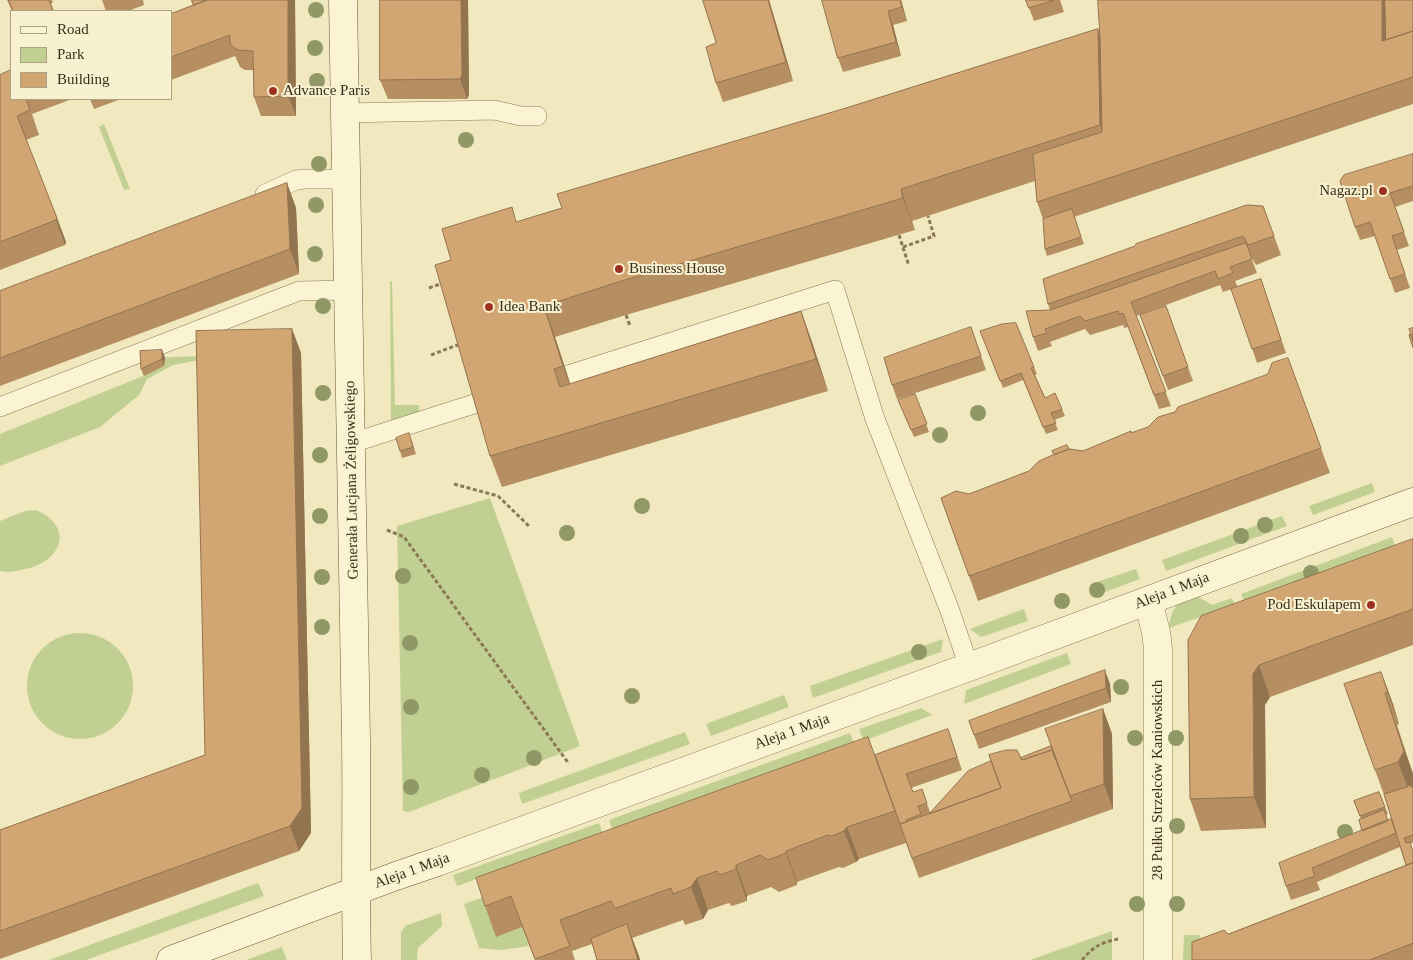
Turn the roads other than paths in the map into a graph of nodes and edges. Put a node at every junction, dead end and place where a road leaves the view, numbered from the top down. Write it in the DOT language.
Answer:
graph roads {
  1 [pos="343,0"];
  2 [pos="346,113"];
  3 [pos="537,116"];
  4 [pos="347,179"];
  5 [pos="248,200"];
  6 [pos="350,290"];
  7 [pos="568,374"];
  8 [pos="477,403"];
  9 [pos="0,407"];
  10 [pos="352,444"];
  11 [pos="1413,502"];
  12 [pos="1148,601"];
  13 [pos="969,667"];
  14 [pos="356,892"];
  15 [pos="171,960"];
  16 [pos="357,960"];
  17 [pos="1158,960"];
  1 -- 2 [label="street, Generała Lucjana Żeligowskiego"];
  2 -- 3 [label="lane"];
  2 -- 4 [label="street, Generała Lucjana Żeligowskiego"];
  4 -- 5 [label="lane"];
  4 -- 6 [label="street, Generała Lucjana Żeligowskiego"];
  6 -- 9 [label="lane"];
  6 -- 10 [label="street, Generała Lucjana Żeligowskiego"];
  7 -- 13 [label="lane"];
  8 -- 10 [label="lane"];
  10 -- 14 [label="street, Generała Lucjana Żeligowskiego"];
  11 -- 12 [label="street, Aleja 1 Maja"];
  12 -- 13 [label="street, Aleja 1 Maja"];
  12 -- 17 [label="street, 28 Pułku Strzelców Kaniowskich"];
  13 -- 14 [label="street, Aleja 1 Maja"];
  14 -- 15 [label="street, Aleja 1 Maja"];
  14 -- 16 [label="street, Generała Lucjana Żeligowskiego"];
}
